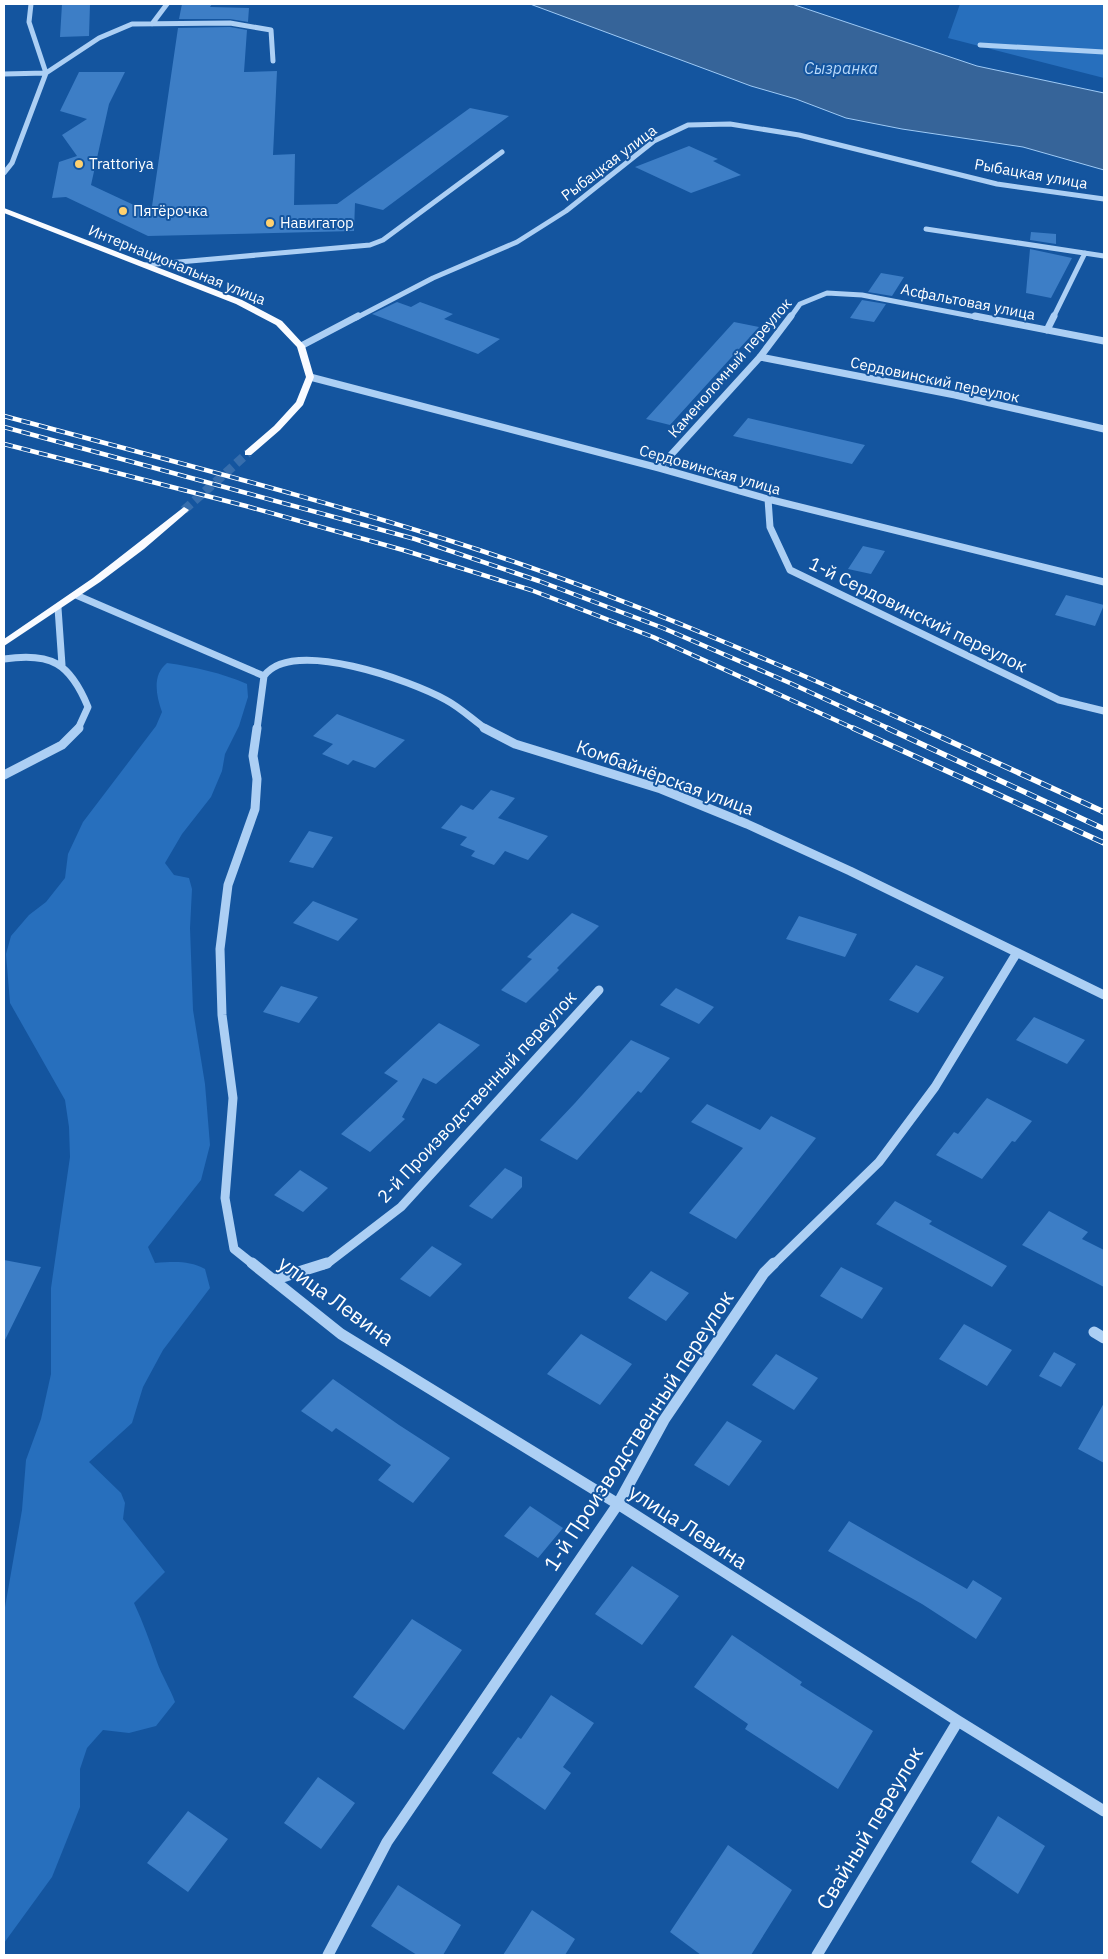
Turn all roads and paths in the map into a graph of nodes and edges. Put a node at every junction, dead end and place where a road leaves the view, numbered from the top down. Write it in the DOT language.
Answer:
graph roads {
  1 [pos="31,4"];
  2 [pos="167,4"];
  3 [pos="152,24"];
  4 [pos="980,45"];
  5 [pos="1104,52"];
  6 [pos="273,61"];
  7 [pos="46,73"];
  8 [pos="4,74"];
  9 [pos="502,152"];
  10 [pos="4,173"];
  11 [pos="1104,199"];
  12 [pos="4,210"];
  13 [pos="926,229"];
  14 [pos="1085,253"];
  15 [pos="1104,256"];
  16 [pos="145,265"];
  17 [pos="827,294"];
  18 [pos="1047,330"];
  19 [pos="1104,341"];
  20 [pos="301,346"];
  21 [pos="760,357"];
  22 [pos="310,377"];
  23 [pos="1104,429"];
  24 [pos="248,453"];
  25 [pos="658,468"];
  26 [pos="768,499"];
  27 [pos="184,510"];
  28 [pos="1104,582"];
  29 [pos="76,596"];
  30 [pos="58,608"];
  31 [pos="4,643"];
  32 [pos="4,660"];
  33 [pos="62,665"];
  34 [pos="264,676"];
  35 [pos="1104,711"];
  36 [pos="4,775"];
  37 [pos="1016,954"];
  38 [pos="599,990"];
  39 [pos="1104,995"];
  40 [pos="273,1280"];
  41 [pos="1094,1332"];
  42 [pos="1104,1338"];
  43 [pos="618,1504"];
  44 [pos="958,1721"];
  45 [pos="1104,1811"];
  46 [pos="328,1955"];
  47 [pos="817,1955"];
  1 -- 7 [label="street"];
  2 -- 3 [label="street"];
  3 -- 6 [label="street"];
  3 -- 7 [label="street"];
  4 -- 5 [label="street"];
  7 -- 8 [label="street"];
  7 -- 10 [label="street"];
  9 -- 16 [label="street"];
  11 -- 20 [label="street, Рыбацкая улица"];
  12 -- 16 [label="main road, Интернациональная улица"];
  13 -- 14 [label="street"];
  14 -- 15 [label="street"];
  14 -- 18 [label="street"];
  16 -- 20 [label="main road, Интернациональная улица"];
  17 -- 18 [label="street, Асфальтовая улица"];
  17 -- 21 [label="street, Каменоломный переулок"];
  18 -- 19 [label="street, Асфальтовая улица"];
  20 -- 22 [label="main road, Интернациональная улица"];
  21 -- 23 [label="street, Сердовинский переулок"];
  21 -- 25 [label="street, Каменоломный переулок"];
  22 -- 24 [label="main road"];
  22 -- 25 [label="street, Сердовинская улица"];
  25 -- 26 [label="street, Сердовинская улица"];
  26 -- 28 [label="street, Сердовинская улица"];
  26 -- 35 [label="street, 1-й Сердовинский переулок"];
  27 -- 29 [label="main road"];
  29 -- 30 [label="main road"];
  29 -- 34 [label="street"];
  30 -- 31 [label="main road"];
  30 -- 33 [label="street"];
  32 -- 33 [label="street"];
  33 -- 36 [label="street"];
  34 -- 37 [label="street, Комбайнёрская улица"];
  34 -- 40 [label="street, улица Левина"];
  37 -- 39 [label="street, Комбайнёрская улица"];
  37 -- 43 [label="street, 1-й Производственный переулок"];
  38 -- 40 [label="street, 2-й Производственный переулок"];
  40 -- 43 [label="street, улица Левина"];
  41 -- 42 [label="street"];
  43 -- 44 [label="street, улица Левина"];
  43 -- 46 [label="street, 1-й Производственный переулок"];
  44 -- 45 [label="street, улица Левина"];
  44 -- 47 [label="street, Свайный переулок"];
}
